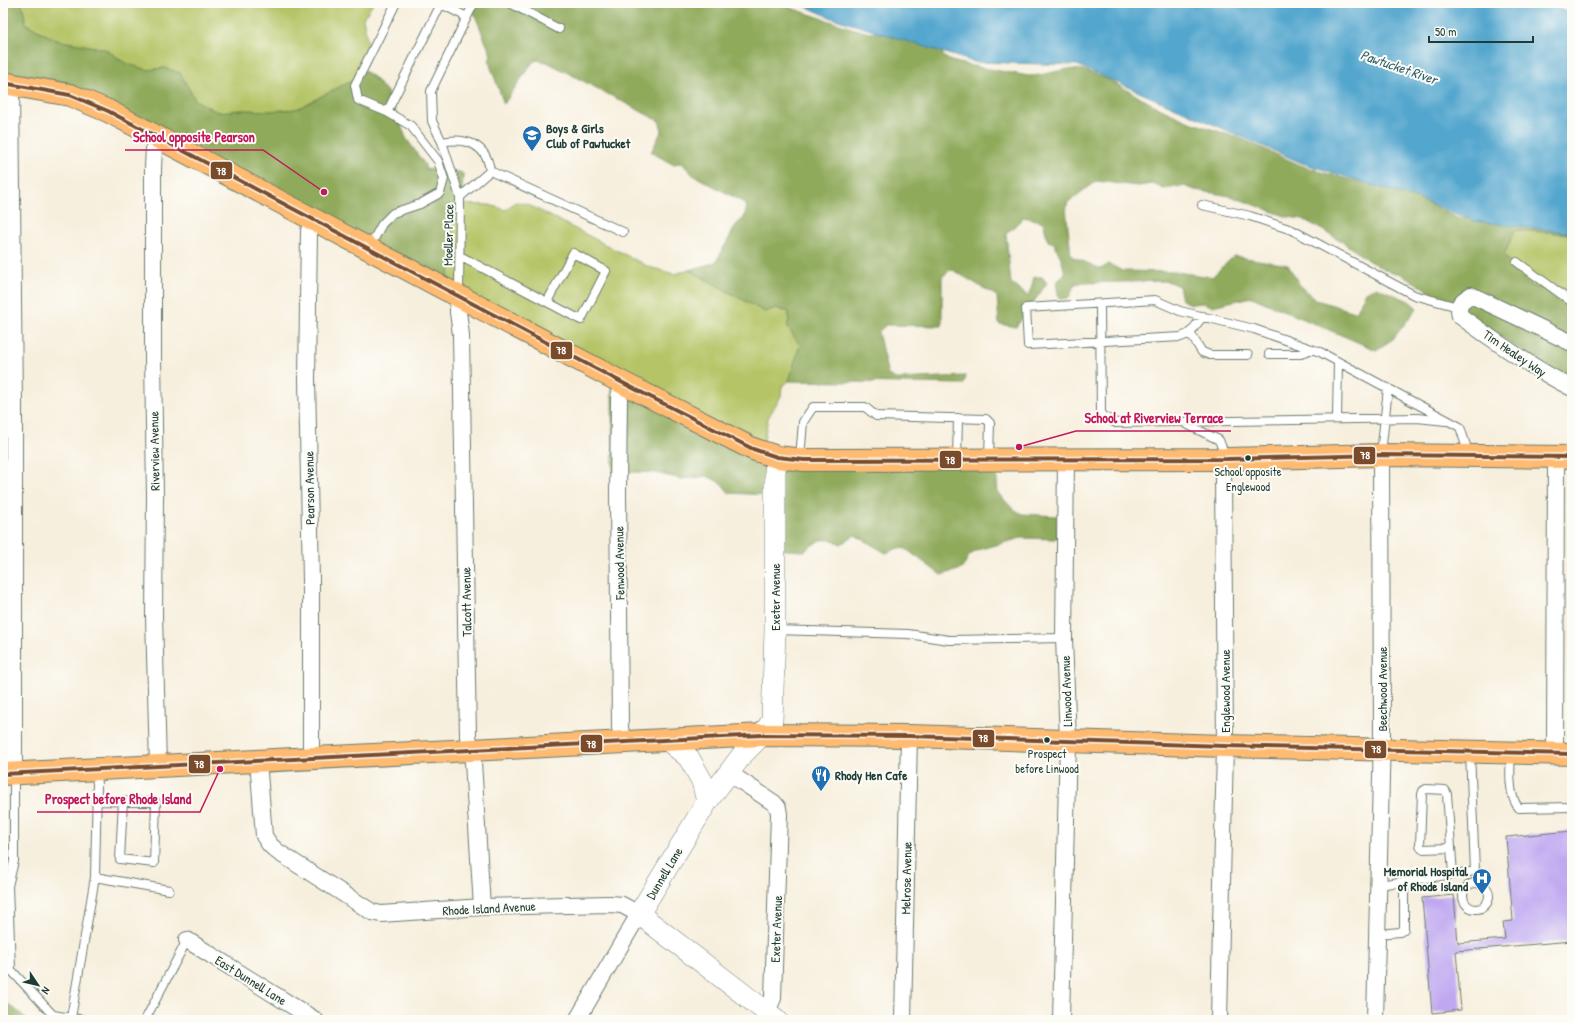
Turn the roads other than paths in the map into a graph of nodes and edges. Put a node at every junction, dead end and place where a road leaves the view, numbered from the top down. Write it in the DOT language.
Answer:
graph roads {
  1 [pos="396,3"];
  2 [pos="474,3"];
  3 [pos="510,3"];
  4 [pos="440,4"];
  5 [pos="467,17"];
  6 [pos="559,29"];
  7 [pos="7,84"];
  8 [pos="387,112"];
  9 [pos="157,137"];
  10 [pos="442,142"];
  11 [pos="490,171"];
  12 [pos="460,197"];
  13 [pos="1202,205"];
  14 [pos="312,220"];
  15 [pos="623,232"];
  16 [pos="368,249"];
  17 [pos="460,256"];
  18 [pos="1517,262"];
  19 [pos="458,297"];
  20 [pos="547,302"];
  21 [pos="1572,302"];
  22 [pos="1100,304"];
  23 [pos="1459,312"];
  24 [pos="1203,316"];
  25 [pos="1190,333"];
  26 [pos="1099,342"];
  27 [pos="1572,343"];
  28 [pos="1310,349"];
  29 [pos="1269,354"];
  30 [pos="1248,355"];
  31 [pos="1338,362"];
  32 [pos="623,383"];
  33 [pos="1388,388"];
  34 [pos="1572,388"];
  35 [pos="958,418"];
  36 [pos="1385,418"];
  37 [pos="1337,419"];
  38 [pos="1450,421"];
  39 [pos="1183,422"];
  40 [pos="1381,455"];
  41 [pos="1469,456"];
  42 [pos="777,457"];
  43 [pos="1564,457"];
  44 [pos="800,459"];
  45 [pos="957,459"];
  46 [pos="989,459"];
  47 [pos="1066,459"];
  48 [pos="1227,459"];
  49 [pos="775,630"];
  50 [pos="1064,638"];
  51 [pos="762,735"];
  52 [pos="909,736"];
  53 [pos="666,738"];
  54 [pos="1068,741"];
  55 [pos="623,742"];
  56 [pos="1226,746"];
  57 [pos="1382,749"];
  58 [pos="471,750"];
  59 [pos="1470,751"];
  60 [pos="1511,752"];
  61 [pos="1564,754"];
  62 [pos="311,757"];
  63 [pos="258,760"];
  64 [pos="158,765"];
  65 [pos="95,769"];
  66 [pos="729,773"];
  67 [pos="8,774"];
  68 [pos="97,801"];
  69 [pos="123,801"];
  70 [pos="708,802"];
  71 [pos="1572,807"];
  72 [pos="1451,848"];
  73 [pos="1476,871"];
  74 [pos="1453,874"];
  75 [pos="95,877"];
  76 [pos="1404,882"];
  77 [pos="1475,882"];
  78 [pos="1379,885"];
  79 [pos="169,890"];
  80 [pos="482,907"];
  81 [pos="639,914"];
  82 [pos="1378,934"];
  83 [pos="187,940"];
  84 [pos="772,1016"];
  85 [pos="70,1018"];
  86 [pos="86,1020"];
  87 [pos="145,1020"];
  88 [pos="315,1020"];
  89 [pos="577,1020"];
  90 [pos="903,1020"];
  91 [pos="1061,1020"];
  92 [pos="1219,1020"];
  93 [pos="1375,1020"];
  1 -- 8 [label="lane"];
  2 -- 5 [label="lane, Moeller Place"];
  3 -- 6 [label="lane"];
  4 -- 5 [label="lane"];
  4 -- 8 [label="lane"];
  5 -- 10 [label="lane, Moeller Place"];
  7 -- 9 [label="main road"];
  7 -- 67 [label="street"];
  8 -- 16 [label="lane"];
  9 -- 14 [label="main road"];
  9 -- 64 [label="street, Riverview Avenue"];
  10 -- 11 [label="lane"];
  10 -- 12 [label="lane, Moeller Place"];
  11 -- 12 [label="lane, Moeller Place"];
  11 -- 15 [label="lane"];
  12 -- 17 [label="lane, Moeller Place"];
  13 -- 23 [label="lane"];
  14 -- 16 [label="main road"];
  14 -- 62 [label="street, Pearson Avenue"];
  16 -- 19 [label="main road"];
  17 -- 19 [label="lane, Moeller Place"];
  17 -- 20 [label="lane"];
  18 -- 21 [label="lane"];
  19 -- 32 [label="main road"];
  19 -- 58 [label="street, Talcott Avenue"];
  20 -- 20 [label="lane"];
  22 -- 24 [label="lane"];
  22 -- 26 [label="lane"];
  22 -- 26 [label="lane"];
  23 -- 27 [label="street"];
  23 -- 34 [label="street, Tim Healey Way"];
  24 -- 25 [label="lane"];
  24 -- 28 [label="lane"];
  25 -- 26 [label="lane"];
  25 -- 30 [label="lane"];
  26 -- 39 [label="lane"];
  28 -- 29 [label="lane"];
  28 -- 31 [label="lane"];
  31 -- 33 [label="lane"];
  31 -- 37 [label="lane"];
  32 -- 42 [label="main road"];
  32 -- 55 [label="street, Fenwood Avenue"];
  33 -- 36 [label="lane"];
  33 -- 38 [label="lane"];
  35 -- 44 [label="lane"];
  35 -- 45 [label="lane"];
  35 -- 46 [label="lane"];
  36 -- 37 [label="lane"];
  36 -- 38 [label="lane"];
  36 -- 40 [label="lane"];
  37 -- 39 [label="lane"];
  38 -- 41 [label="lane"];
  39 -- 48 [label="lane"];
  40 -- 41 [label="main road"];
  40 -- 48 [label="main road"];
  40 -- 57 [label="street, Beechwood Avenue"];
  41 -- 43 [label="main road"];
  42 -- 44 [label="main road"];
  42 -- 49 [label="street, Exeter Avenue"];
  43 -- 61 [label="street"];
  44 -- 45 [label="main road"];
  45 -- 46 [label="main road"];
  46 -- 47 [label="main road"];
  47 -- 48 [label="main road"];
  47 -- 50 [label="street, Linwood Avenue"];
  48 -- 56 [label="street, Englewood Avenue"];
  49 -- 50 [label="lane"];
  49 -- 51 [label="street, Exeter Avenue"];
  50 -- 54 [label="street, Linwood Avenue"];
  51 -- 52 [label="main road"];
  51 -- 53 [label="main road"];
  51 -- 66 [label="street, Dunnell Lane"];
  52 -- 54 [label="main road"];
  52 -- 90 [label="street, Melrose Avenue"];
  53 -- 55 [label="main road"];
  53 -- 70 [label="street"];
  54 -- 56 [label="main road"];
  54 -- 91 [label="street, Linwood Avenue"];
  55 -- 58 [label="main road"];
  56 -- 57 [label="main road"];
  56 -- 92 [label="street, Englewood Avenue"];
  57 -- 59 [label="main road"];
  57 -- 78 [label="street, Beechwood Avenue"];
  58 -- 62 [label="main road"];
  58 -- 80 [label="street, Talcott Avenue"];
  59 -- 60 [label="main road"];
  59 -- 73 [label="lane"];
  60 -- 61 [label="main road"];
  60 -- 71 [label="lane"];
  62 -- 63 [label="main road"];
  63 -- 64 [label="main road"];
  63 -- 80 [label="street, Rhode Island Avenue"];
  64 -- 65 [label="main road"];
  65 -- 67 [label="main road"];
  65 -- 68 [label="lane"];
  66 -- 70 [label="street, Dunnell Lane"];
  66 -- 84 [label="street, Exeter Avenue"];
  67 -- 85 [label="lane"];
  68 -- 69 [label="lane"];
  68 -- 75 [label="lane"];
  69 -- 69 [label="lane"];
  70 -- 81 [label="street, Dunnell Lane"];
  72 -- 72 [label="lane"];
  72 -- 74 [label="lane"];
  73 -- 74 [label="lane"];
  73 -- 77 [label="lane"];
  74 -- 76 [label="lane"];
  75 -- 79 [label="lane"];
  75 -- 85 [label="lane"];
  76 -- 78 [label="lane"];
  76 -- 82 [label="lane"];
  78 -- 82 [label="street, Beechwood Avenue"];
  80 -- 81 [label="street, Rhode Island Avenue"];
  81 -- 84 [label="street, Rhode Island Avenue"];
  81 -- 89 [label="street, Dunnell Lane"];
  82 -- 93 [label="street, Beechwood Avenue"];
  83 -- 87 [label="lane"];
  83 -- 88 [label="street, East Dunnell Lane"];
  85 -- 86 [label="lane"];
}
